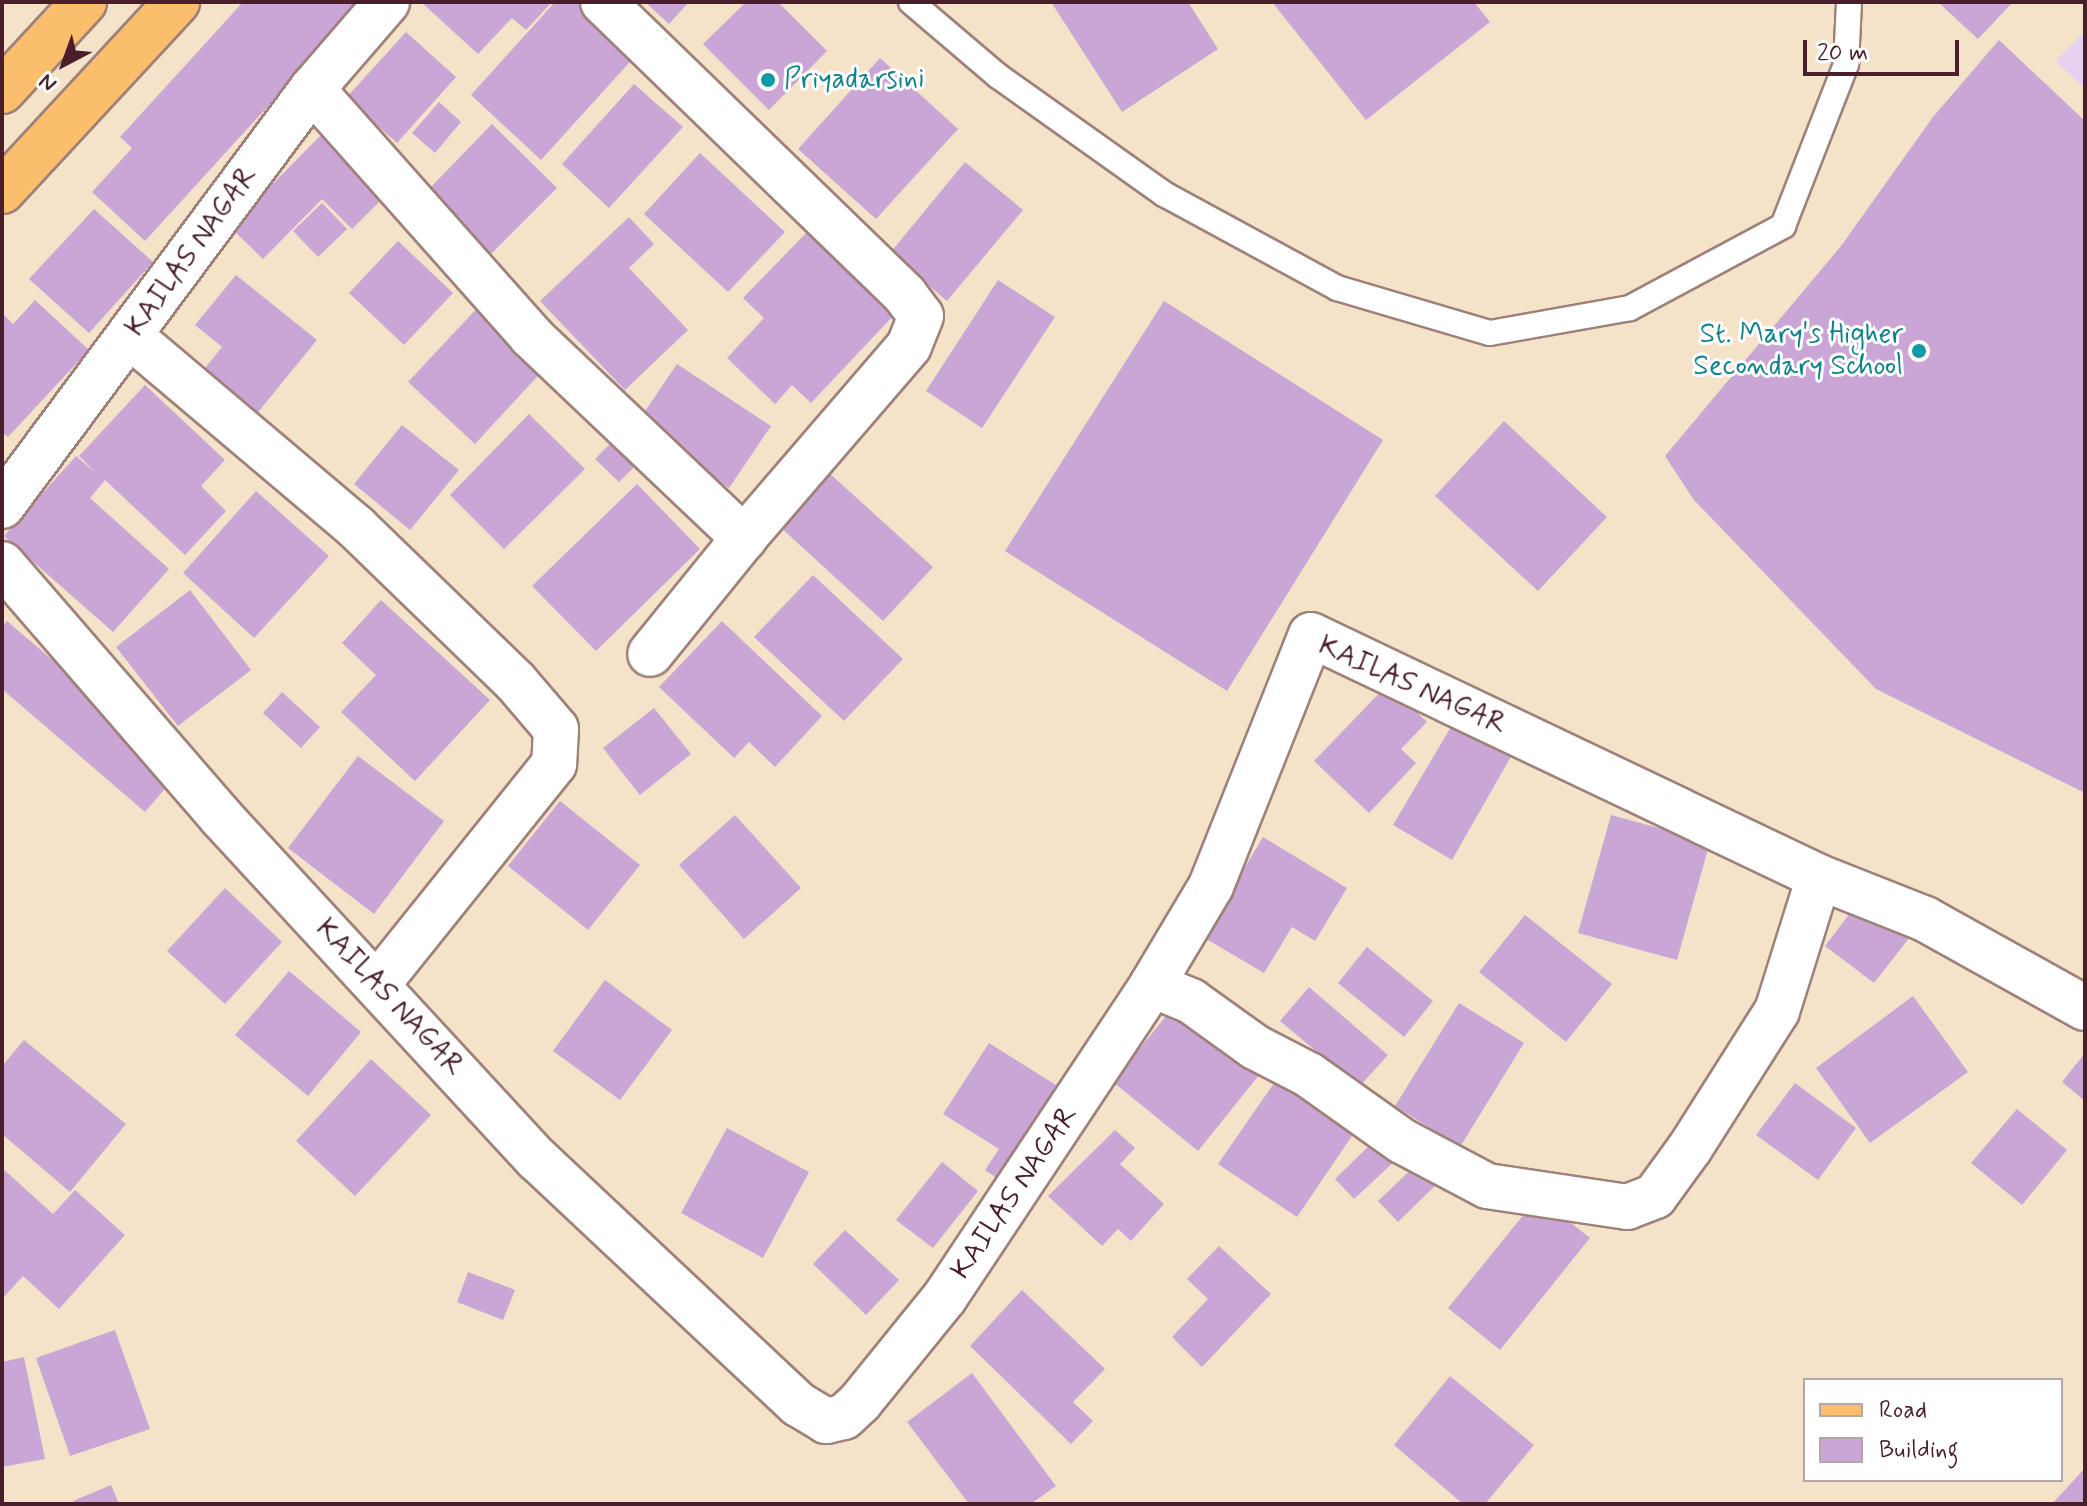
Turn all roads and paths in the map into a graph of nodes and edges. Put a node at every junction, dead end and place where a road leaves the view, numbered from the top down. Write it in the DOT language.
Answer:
graph roads {
  1 [pos="84,2"];
  2 [pos="177,2"];
  3 [pos="387,2"];
  4 [pos="603,2"];
  5 [pos="911,2"];
  6 [pos="1849,2"];
  7 [pos="312,89"];
  8 [pos="2,91"];
  9 [pos="2,191"];
  10 [pos="130,336"];
  11 [pos="2,506"];
  12 [pos="744,538"];
  13 [pos="2,564"];
  14 [pos="650,654"];
  15 [pos="1819,877"];
  16 [pos="377,985"];
  17 [pos="1152,985"];
  18 [pos="2085,1008"];
  1 -- 8 [label="main road"];
  2 -- 9 [label="main road"];
  3 -- 7 [label="street, KAILAS NAGAR"];
  4 -- 12 [label="street"];
  5 -- 6 [label="lane"];
  7 -- 10 [label="street, KAILAS NAGAR"];
  7 -- 12 [label="street"];
  10 -- 11 [label="street, KAILAS NAGAR"];
  10 -- 16 [label="street"];
  12 -- 14 [label="street"];
  13 -- 16 [label="street, KAILAS NAGAR"];
  15 -- 17 [label="street"];
  15 -- 17 [label="street, KAILAS NAGAR"];
  15 -- 18 [label="street, KAILAS NAGAR"];
  16 -- 17 [label="street, KAILAS NAGAR"];
}
